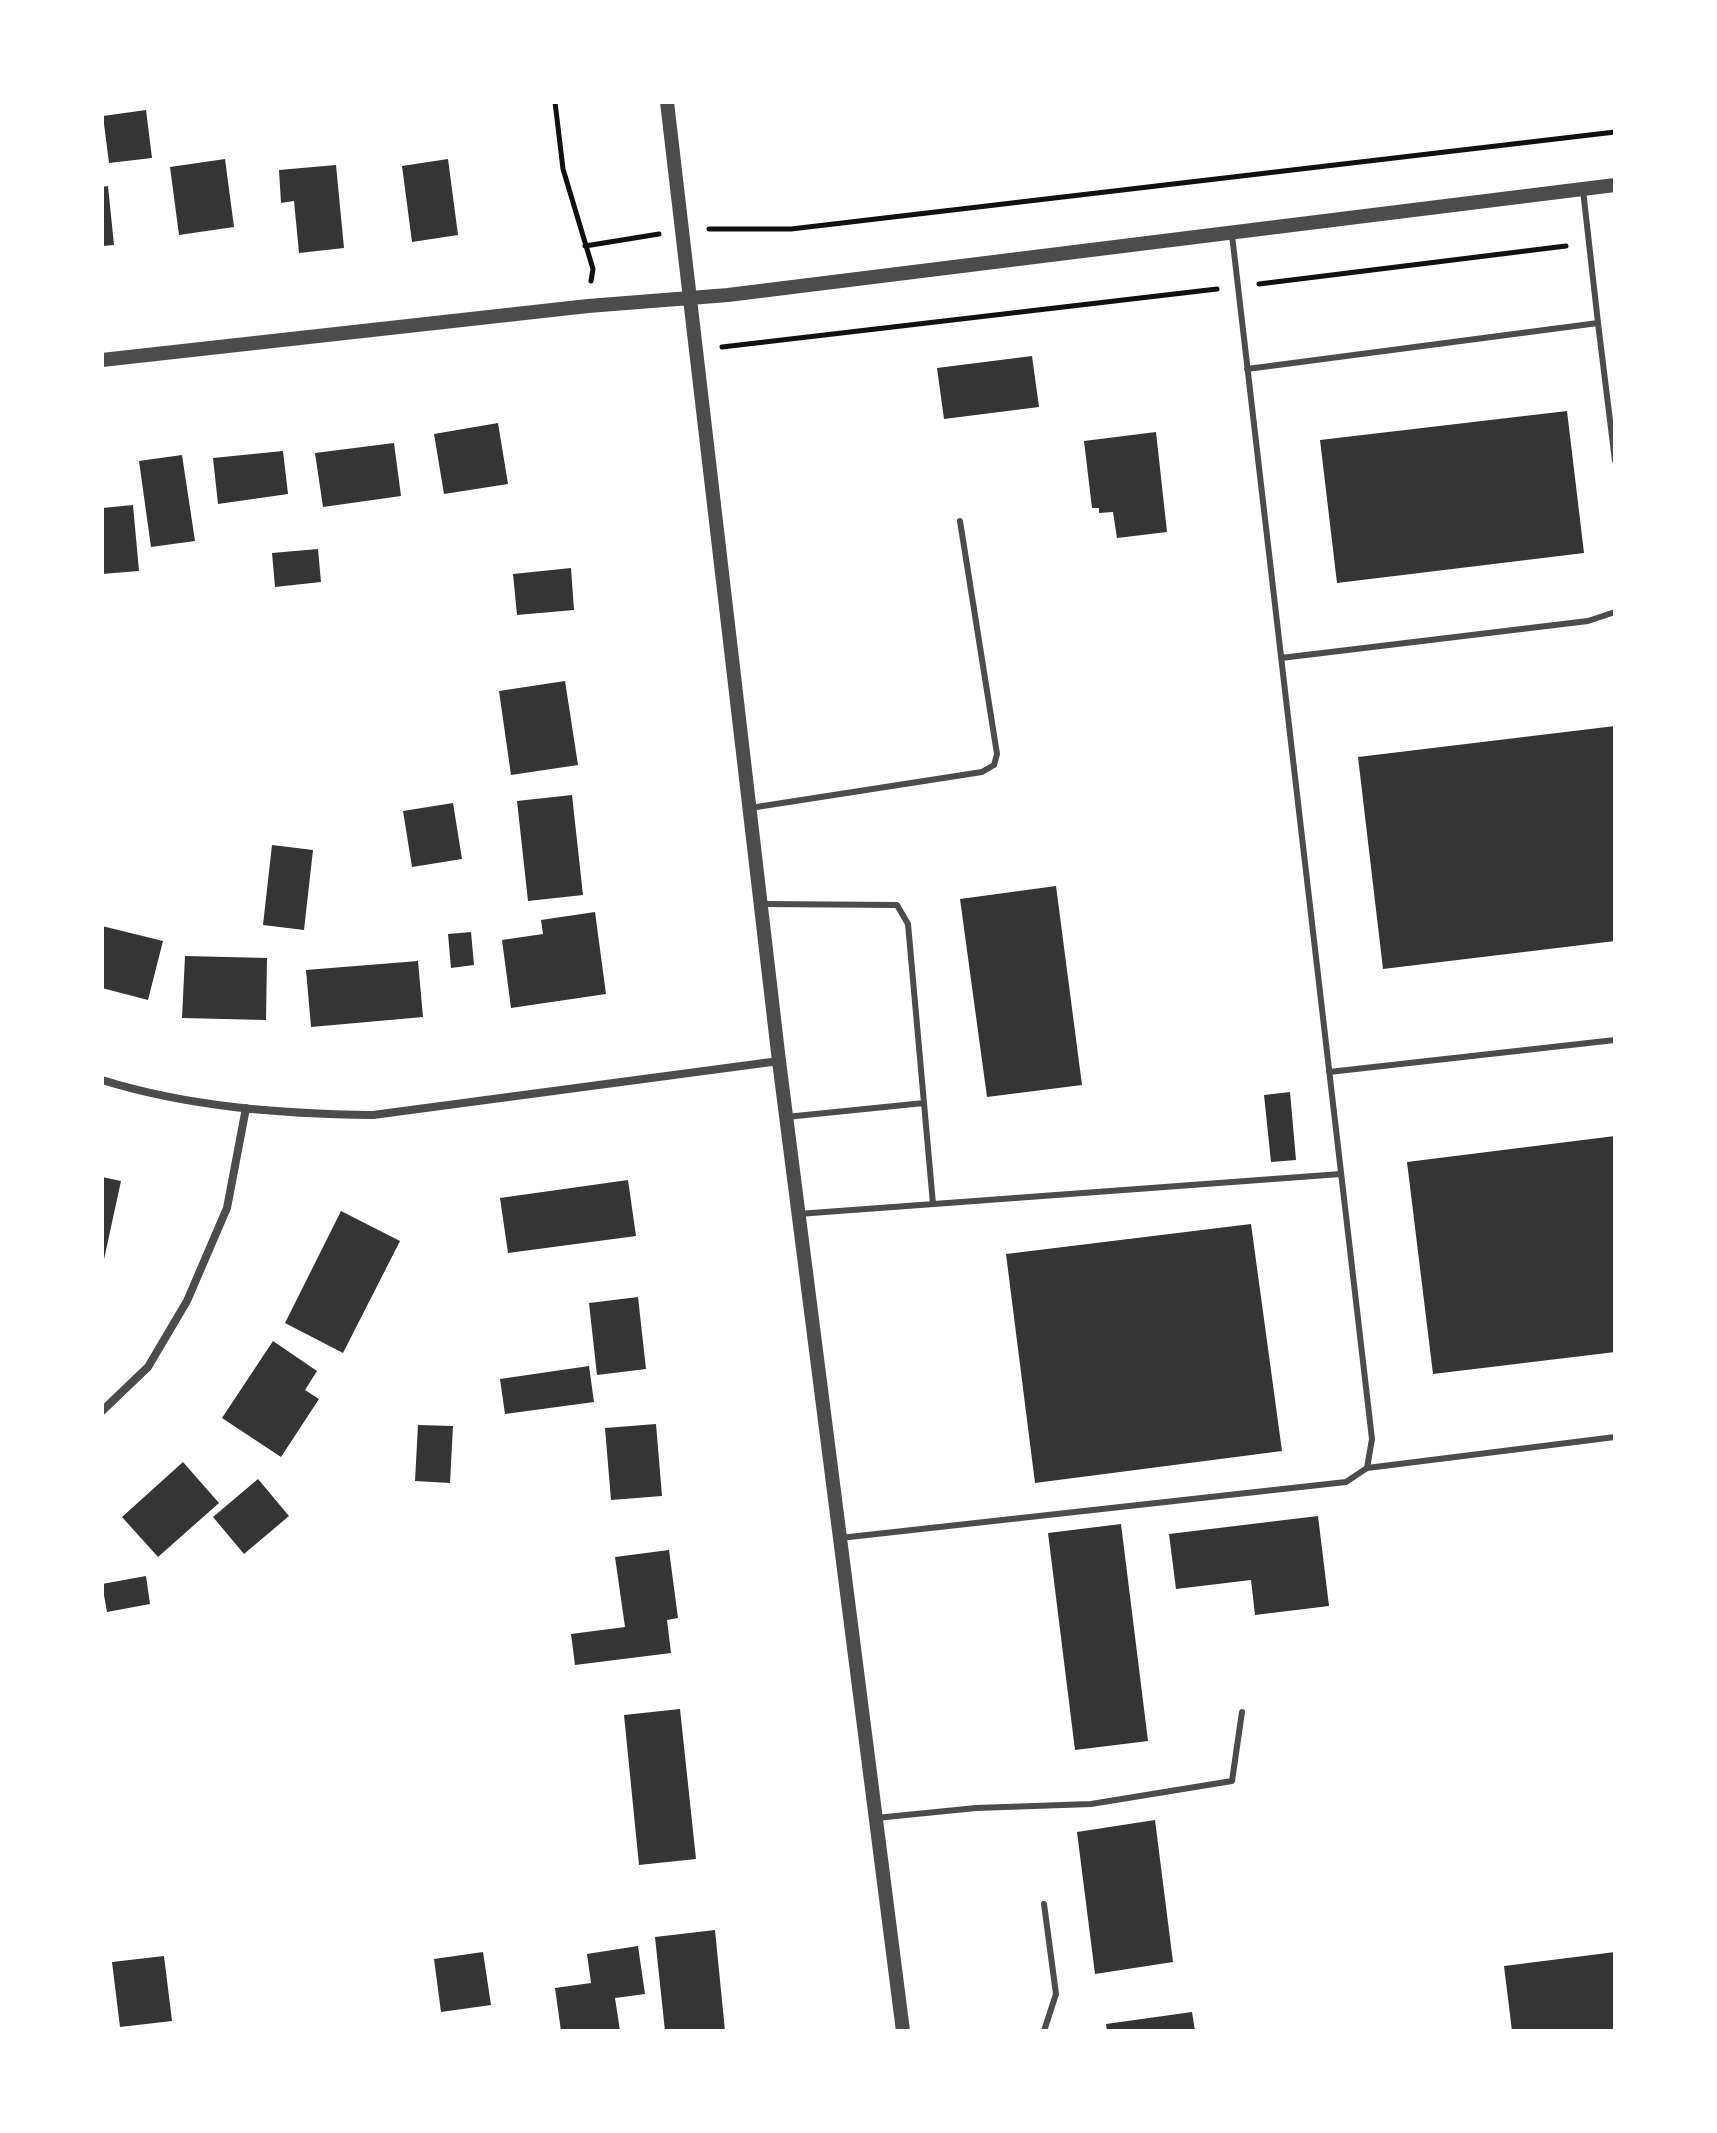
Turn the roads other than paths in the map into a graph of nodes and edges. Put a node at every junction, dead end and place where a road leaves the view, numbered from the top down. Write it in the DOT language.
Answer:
graph roads {
  1 [pos="667,102"];
  2 [pos="1615,185"];
  3 [pos="1583,189"];
  4 [pos="1231,231"];
  5 [pos="691,298"];
  6 [pos="1598,323"];
  7 [pos="102,360"];
  8 [pos="1247,369"];
  9 [pos="1615,461"];
  10 [pos="960,521"];
  11 [pos="1615,612"];
  12 [pos="1281,658"];
  13 [pos="750,808"];
  14 [pos="761,904"];
  15 [pos="1615,1040"];
  16 [pos="779,1061"];
  17 [pos="1329,1072"];
  18 [pos="102,1080"];
  19 [pos="924,1103"];
  20 [pos="246,1108"];
  21 [pos="786,1117"];
  22 [pos="1341,1174"];
  23 [pos="933,1204"];
  24 [pos="798,1214"];
  25 [pos="102,1411"];
  26 [pos="1615,1437"];
  27 [pos="1367,1468"];
  28 [pos="840,1538"];
  29 [pos="1242,1712"];
  30 [pos="876,1818"];
  31 [pos="1044,1904"];
  32 [pos="903,2031"];
  33 [pos="1044,2031"];
  1 -- 5 [label="street"];
  2 -- 3 [label="street"];
  3 -- 4 [label="street"];
  3 -- 6 [label="lane"];
  4 -- 5 [label="street"];
  4 -- 8 [label="lane"];
  5 -- 7 [label="street"];
  5 -- 13 [label="street"];
  6 -- 8 [label="lane"];
  6 -- 9 [label="lane"];
  8 -- 12 [label="lane"];
  10 -- 13 [label="lane"];
  11 -- 12 [label="lane"];
  12 -- 17 [label="lane"];
  13 -- 14 [label="street"];
  14 -- 16 [label="street"];
  14 -- 19 [label="lane"];
  15 -- 17 [label="lane"];
  16 -- 20 [label="street"];
  16 -- 21 [label="street"];
  17 -- 22 [label="lane"];
  18 -- 20 [label="street"];
  19 -- 21 [label="lane"];
  19 -- 23 [label="lane"];
  20 -- 25 [label="street"];
  21 -- 24 [label="street"];
  22 -- 23 [label="lane"];
  22 -- 27 [label="lane"];
  23 -- 24 [label="lane"];
  24 -- 28 [label="street"];
  26 -- 27 [label="lane"];
  27 -- 28 [label="lane"];
  28 -- 30 [label="street"];
  29 -- 30 [label="lane"];
  30 -- 32 [label="street"];
  31 -- 33 [label="lane"];
}
